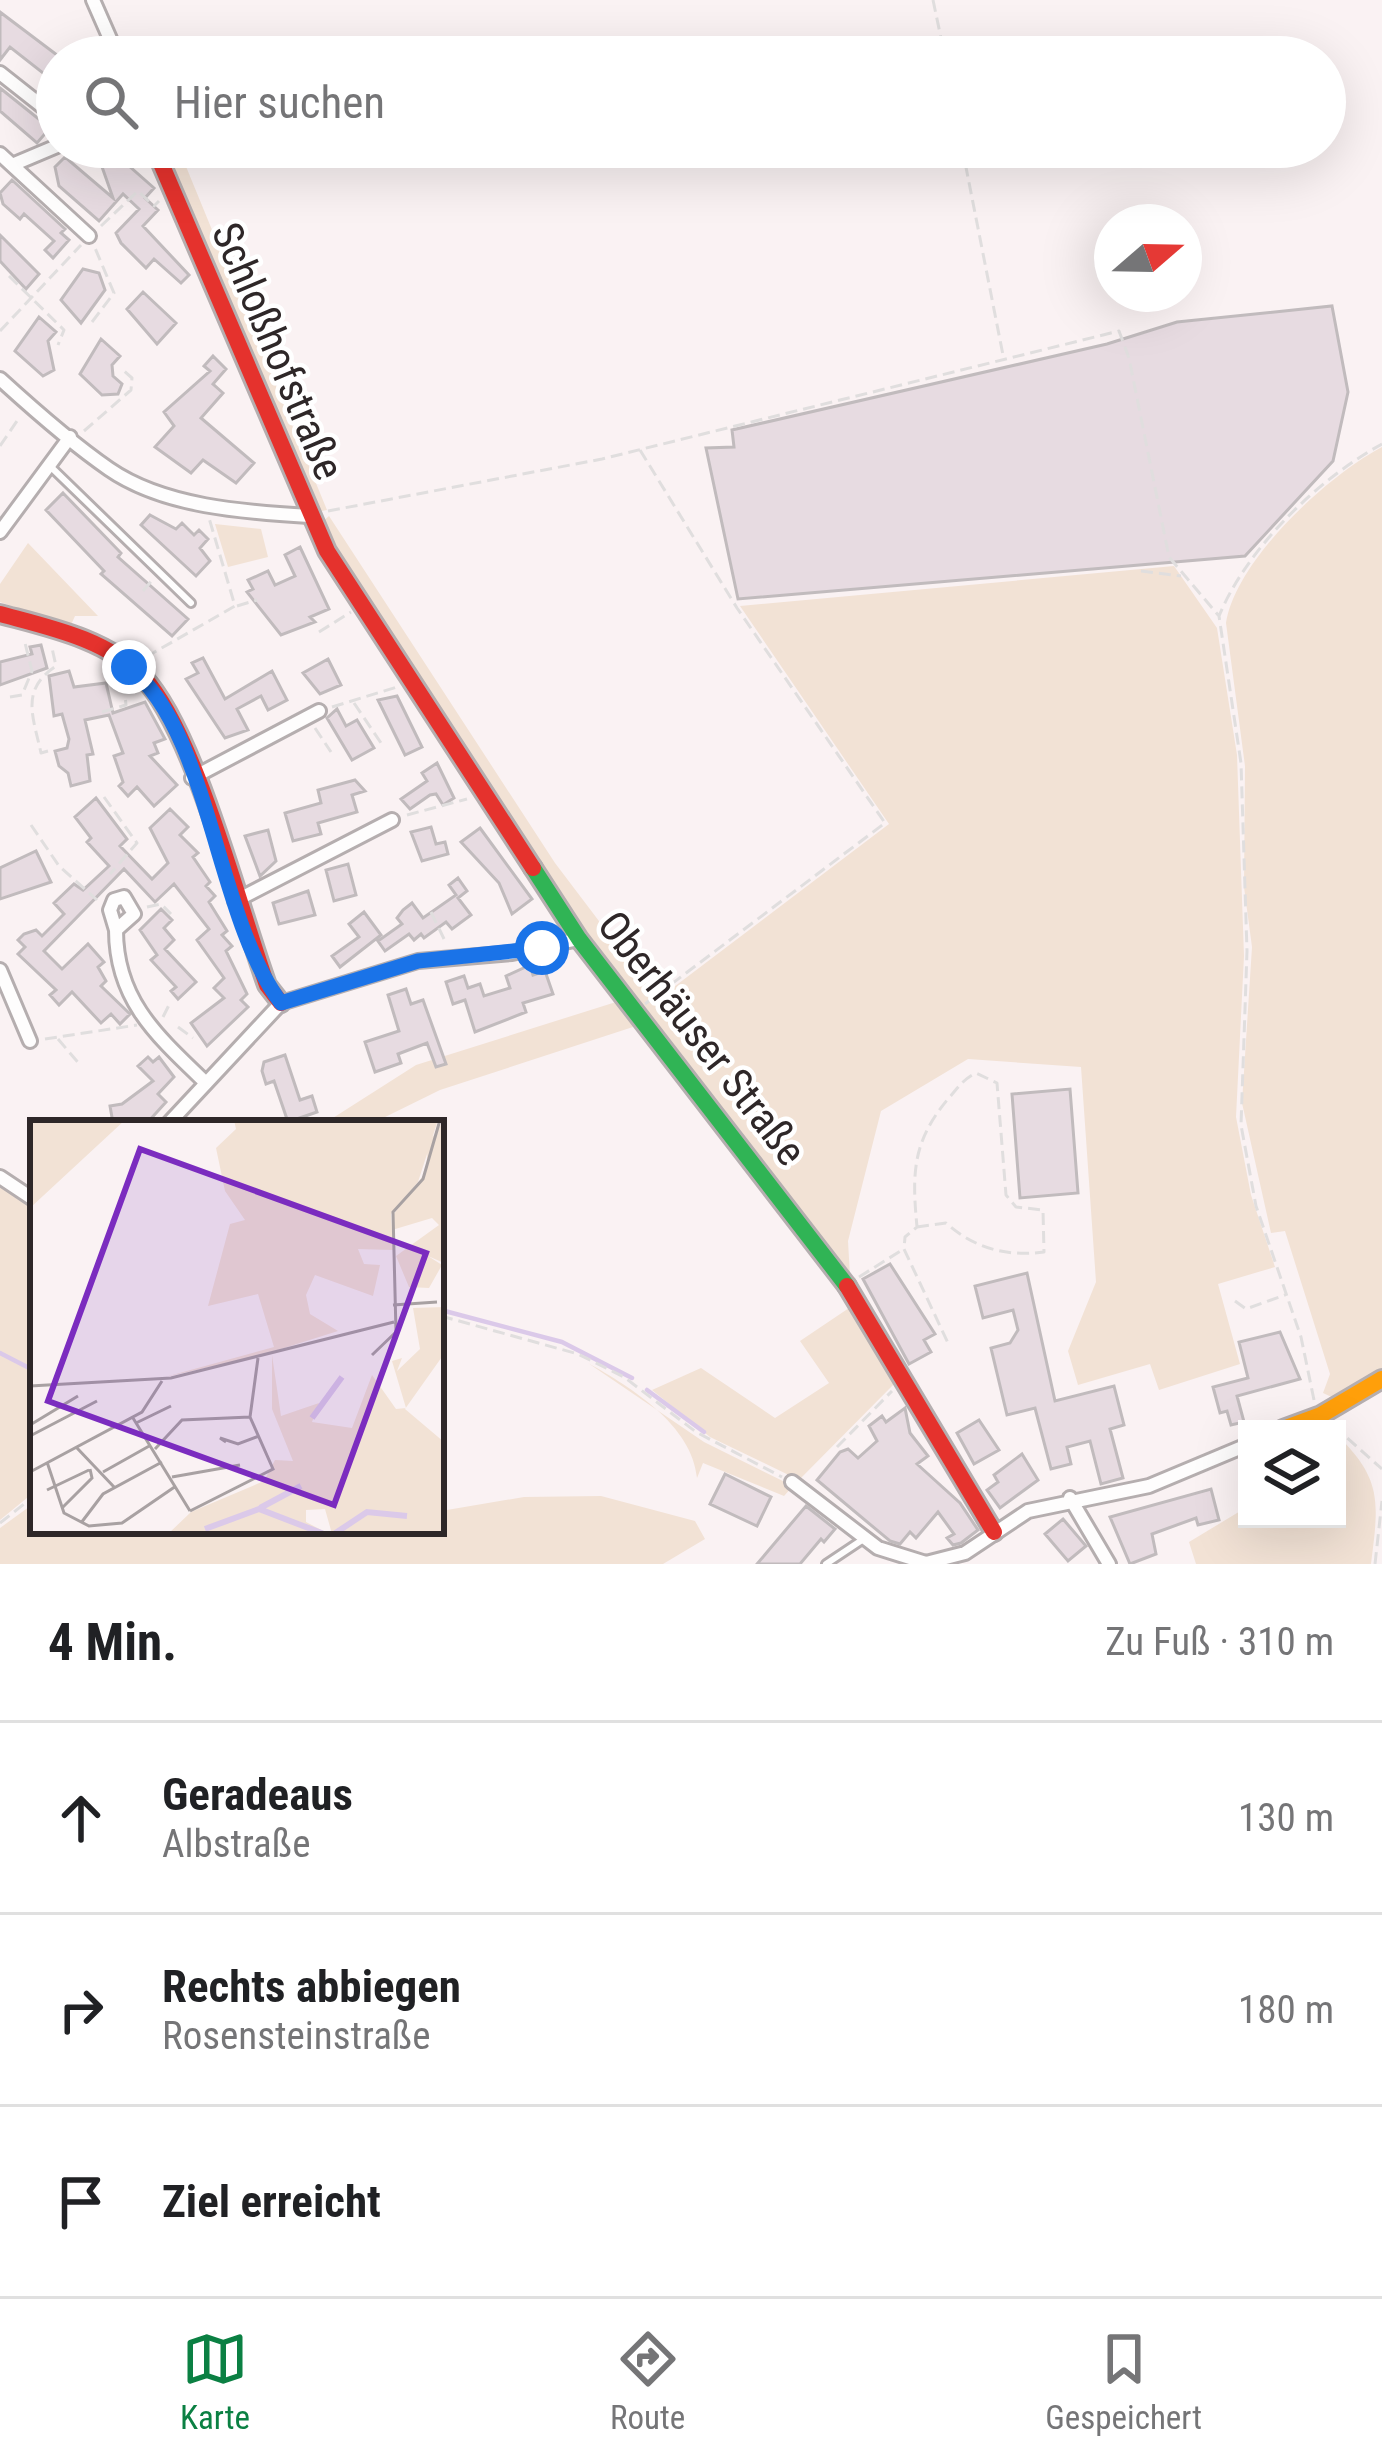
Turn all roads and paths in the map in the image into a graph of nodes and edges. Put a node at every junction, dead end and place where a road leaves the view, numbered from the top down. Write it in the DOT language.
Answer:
graph roads {
  1 [pos="94,0"];
  2 [pos="933,0"];
  3 [pos="109,36"];
  4 [pos="941,36"];
  5 [pos="0,73"];
  6 [pos="36,101"];
  7 [pos="0,154"];
  8 [pos="36,155"];
  9 [pos="12,165"];
  10 [pos="162,168"];
  11 [pos="966,168"];
  12 [pos="171,189"];
  13 [pos="89,236"];
  14 [pos="9,276"];
  15 [pos="32,297"];
  16 [pos="92,322"];
  17 [pos="0,332"];
  18 [pos="58,345"];
  19 [pos="1004,357"];
  20 [pos="124,371"];
  21 [pos="0,379"];
  22 [pos="28,404"];
  23 [pos="72,439"];
  24 [pos="1382,444"];
  25 [pos="0,446"];
  26 [pos="639,449"];
  27 [pos="49,465"];
  28 [pos="309,516"];
  29 [pos="0,532"];
  30 [pos="1141,571"];
  31 [pos="160,573"];
  32 [pos="1183,576"];
  33 [pos="142,591"];
  34 [pos="257,600"];
  35 [pos="191,603"];
  36 [pos="362,604"];
  37 [pos="236,606"];
  38 [pos="0,614"];
  39 [pos="1219,616"];
  40 [pos="19,620"];
  41 [pos="49,628"];
  42 [pos="319,632"];
  43 [pos="126,665"];
  44 [pos="407,681"];
  45 [pos="26,686"];
  46 [pos="32,689"];
  47 [pos="10,697"];
  48 [pos="353,702"];
  49 [pos="102,712"];
  50 [pos="313,714"];
  51 [pos="381,743"];
  52 [pos="48,751"];
  53 [pos="331,752"];
  54 [pos="192,778"];
  55 [pos="479,793"];
  56 [pos="104,796"];
  57 [pos="392,820"];
  58 [pos="31,825"];
  59 [pos="110,874"];
  60 [pos="235,901"];
  61 [pos="134,909"];
  62 [pos="110,910"];
  63 [pos="431,912"];
  64 [pos="171,914"];
  65 [pos="116,930"];
  66 [pos="579,939"];
  67 [pos="445,941"];
  68 [pos="0,970"];
  69 [pos="171,1001"];
  70 [pos="281,1003"];
  71 [pos="644,1005"];
  72 [pos="163,1019"];
  73 [pos="144,1024"];
  74 [pos="178,1027"];
  75 [pos="57,1037"];
  76 [pos="193,1038"];
  77 [pos="30,1041"];
  78 [pos="81,1066"];
  79 [pos="205,1082"];
  80 [pos="172,1120"];
  81 [pos="0,1177"];
  82 [pos="30,1197"];
  83 [pos="917,1227"];
  84 [pos="904,1250"];
  85 [pos="847,1285"];
  86 [pos="1287,1294"];
  87 [pos="1235,1301"];
  88 [pos="444,1317"];
  89 [pos="948,1343"];
  90 [pos="1382,1378"];
  91 [pos="901,1381"];
  92 [pos="1321,1415"];
  93 [pos="1307,1420"];
  94 [pos="837,1447"];
  95 [pos="1238,1449"];
  96 [pos="1382,1469"];
  97 [pos="792,1483"];
  98 [pos="1070,1498"];
  99 [pos="30,1499"];
  100 [pos="1382,1501"];
  101 [pos="0,1523"];
  102 [pos="994,1532"];
  103 [pos="865,1538"];
  104 [pos="826,1564"];
  105 [pos="1109,1564"];
  106 [pos="1375,1564"];
  1 -- 3 [label="street"];
  2 -- 4 [label="path"];
  5 -- 6 [label="street"];
  7 -- 9 [label="street"];
  8 -- 9 [label="street"];
  9 -- 13 [label="street"];
  10 -- 12 [label="street, Schloßhofstraße"];
  11 -- 19 [label="path"];
  12 -- 13 [label="path"];
  12 -- 28 [label="street, Schloßhofstraße"];
  13 -- 15 [label="path"];
  13 -- 16 [label="path"];
  14 -- 15 [label="path"];
  15 -- 17 [label="path"];
  15 -- 18 [label="path"];
  19 -- 26 [label="path"];
  19 -- 32 [label="path"];
  20 -- 23 [label="path"];
  21 -- 22 [label="street"];
  22 -- 23 [label="street"];
  22 -- 25 [label="path"];
  23 -- 27 [label="street"];
  23 -- 28 [label="street"];
  24 -- 39 [label="path"];
  26 -- 28 [label="path"];
  26 -- 71 [label="path"];
  27 -- 29 [label="street"];
  27 -- 31 [label="lane"];
  28 -- 36 [label="street, Oberhäuser Straße"];
  30 -- 32 [label="path"];
  31 -- 33 [label="path"];
  31 -- 35 [label="lane"];
  32 -- 39 [label="path"];
  34 -- 37 [label="path"];
  36 -- 42 [label="path"];
  36 -- 44 [label="street, Oberhäuser Straße"];
  38 -- 40 [label="street"];
  39 -- 86 [label="path"];
  40 -- 41 [label="street"];
  40 -- 45 [label="path"];
  41 -- 43 [label="street"];
  41 -- 46 [label="path"];
  43 -- 49 [label="path"];
  43 -- 54 [label="street"];
  44 -- 48 [label="path"];
  44 -- 55 [label="street, Oberhäuser Straße"];
  45 -- 46 [label="path"];
  45 -- 47 [label="path"];
  46 -- 52 [label="path"];
  48 -- 50 [label="path"];
  48 -- 51 [label="path"];
  50 -- 53 [label="path"];
  50 -- 54 [label="street"];
  54 -- 60 [label="street"];
  55 -- 57 [label="path"];
  55 -- 66 [label="street, Oberhäuser Straße"];
  56 -- 59 [label="path"];
  57 -- 60 [label="street"];
  58 -- 62 [label="path"];
  60 -- 70 [label="street"];
  61 -- 62 [label="street"];
  61 -- 64 [label="path"];
  61 -- 65 [label="street"];
  62 -- 65 [label="street"];
  63 -- 67 [label="path"];
  65 -- 73 [label="street"];
  66 -- 70 [label="street"];
  66 -- 85 [label="street, Oberhäuser Straße"];
  68 -- 77 [label="street"];
  69 -- 72 [label="path"];
  70 -- 79 [label="street"];
  73 -- 75 [label="path"];
  73 -- 79 [label="street"];
  74 -- 76 [label="path"];
  75 -- 77 [label="path"];
  75 -- 78 [label="path"];
  79 -- 80 [label="street"];
  81 -- 82 [label="street"];
  83 -- 83 [label="path"];
  83 -- 84 [label="path"];
  84 -- 85 [label="path"];
  84 -- 89 [label="path"];
  85 -- 91 [label="street, Oberhäuser Straße"];
  86 -- 87 [label="path"];
  86 -- 92 [label="path"];
  88 -- 97 [label="path"];
  90 -- 92 [label="street"];
  91 -- 94 [label="path"];
  91 -- 102 [label="street, Oberhäuser Straße"];
  92 -- 93 [label="street"];
  92 -- 96 [label="path"];
  95 -- 98 [label="street"];
  97 -- 103 [label="street"];
  98 -- 102 [label="street"];
  98 -- 105 [label="street"];
  99 -- 101 [label="path"];
  100 -- 106 [label="path"];
  102 -- 103 [label="street"];
  103 -- 104 [label="lane"];
}
